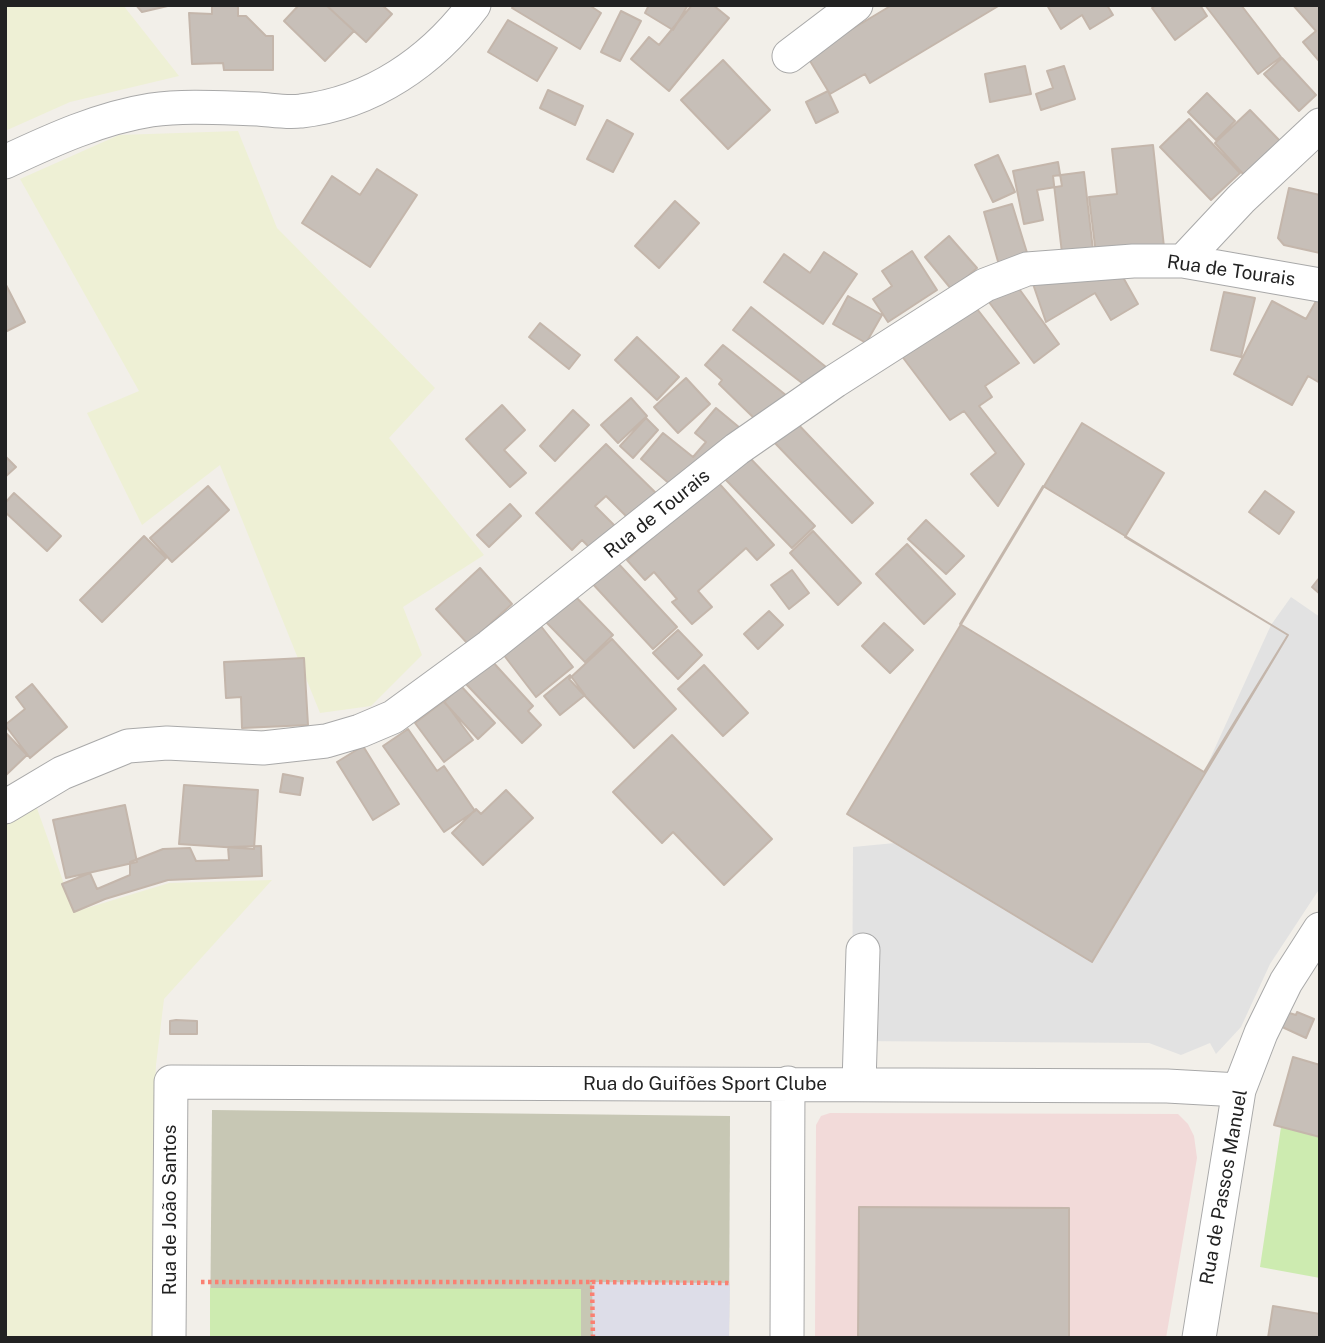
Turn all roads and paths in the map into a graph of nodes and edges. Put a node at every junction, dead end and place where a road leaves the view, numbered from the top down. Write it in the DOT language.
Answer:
graph roads {
  1 [pos="474,5"];
  2 [pos="856,5"];
  3 [pos="789,56"];
  4 [pos="1320,125"];
  5 [pos="5,162"];
  6 [pos="1183,261"];
  7 [pos="1320,285"];
  8 [pos="5,807"];
  9 [pos="1320,929"];
  10 [pos="863,950"];
  11 [pos="171,1082"];
  12 [pos="788,1083"];
  13 [pos="859,1084"];
  14 [pos="1239,1090"];
  15 [pos="170,1282"];
  16 [pos="592,1282"];
  17 [pos="730,1283"];
  18 [pos="169,1338"];
  19 [pos="593,1338"];
  20 [pos="787,1338"];
  21 [pos="1199,1338"];
  1 -- 5 [label="street"];
  2 -- 3 [label="street"];
  4 -- 6 [label="street"];
  6 -- 7 [label="street, Rua de Tourais"];
  6 -- 8 [label="street, Rua de Tourais"];
  9 -- 14 [label="street, Rua de Passos Manuel"];
  10 -- 13 [label="street"];
  11 -- 12 [label="street, Rua do Guifões Sport Clube"];
  11 -- 15 [label="street, Rua de João Santos"];
  12 -- 13 [label="street, Rua do Guifões Sport Clube"];
  12 -- 20 [label="street"];
  13 -- 14 [label="street, Rua do Guifões Sport Clube"];
  14 -- 21 [label="street, Rua de Passos Manuel"];
  15 -- 16 [label="path"];
  15 -- 18 [label="street, Rua de João Santos"];
  16 -- 17 [label="path"];
  16 -- 19 [label="path"];
}
